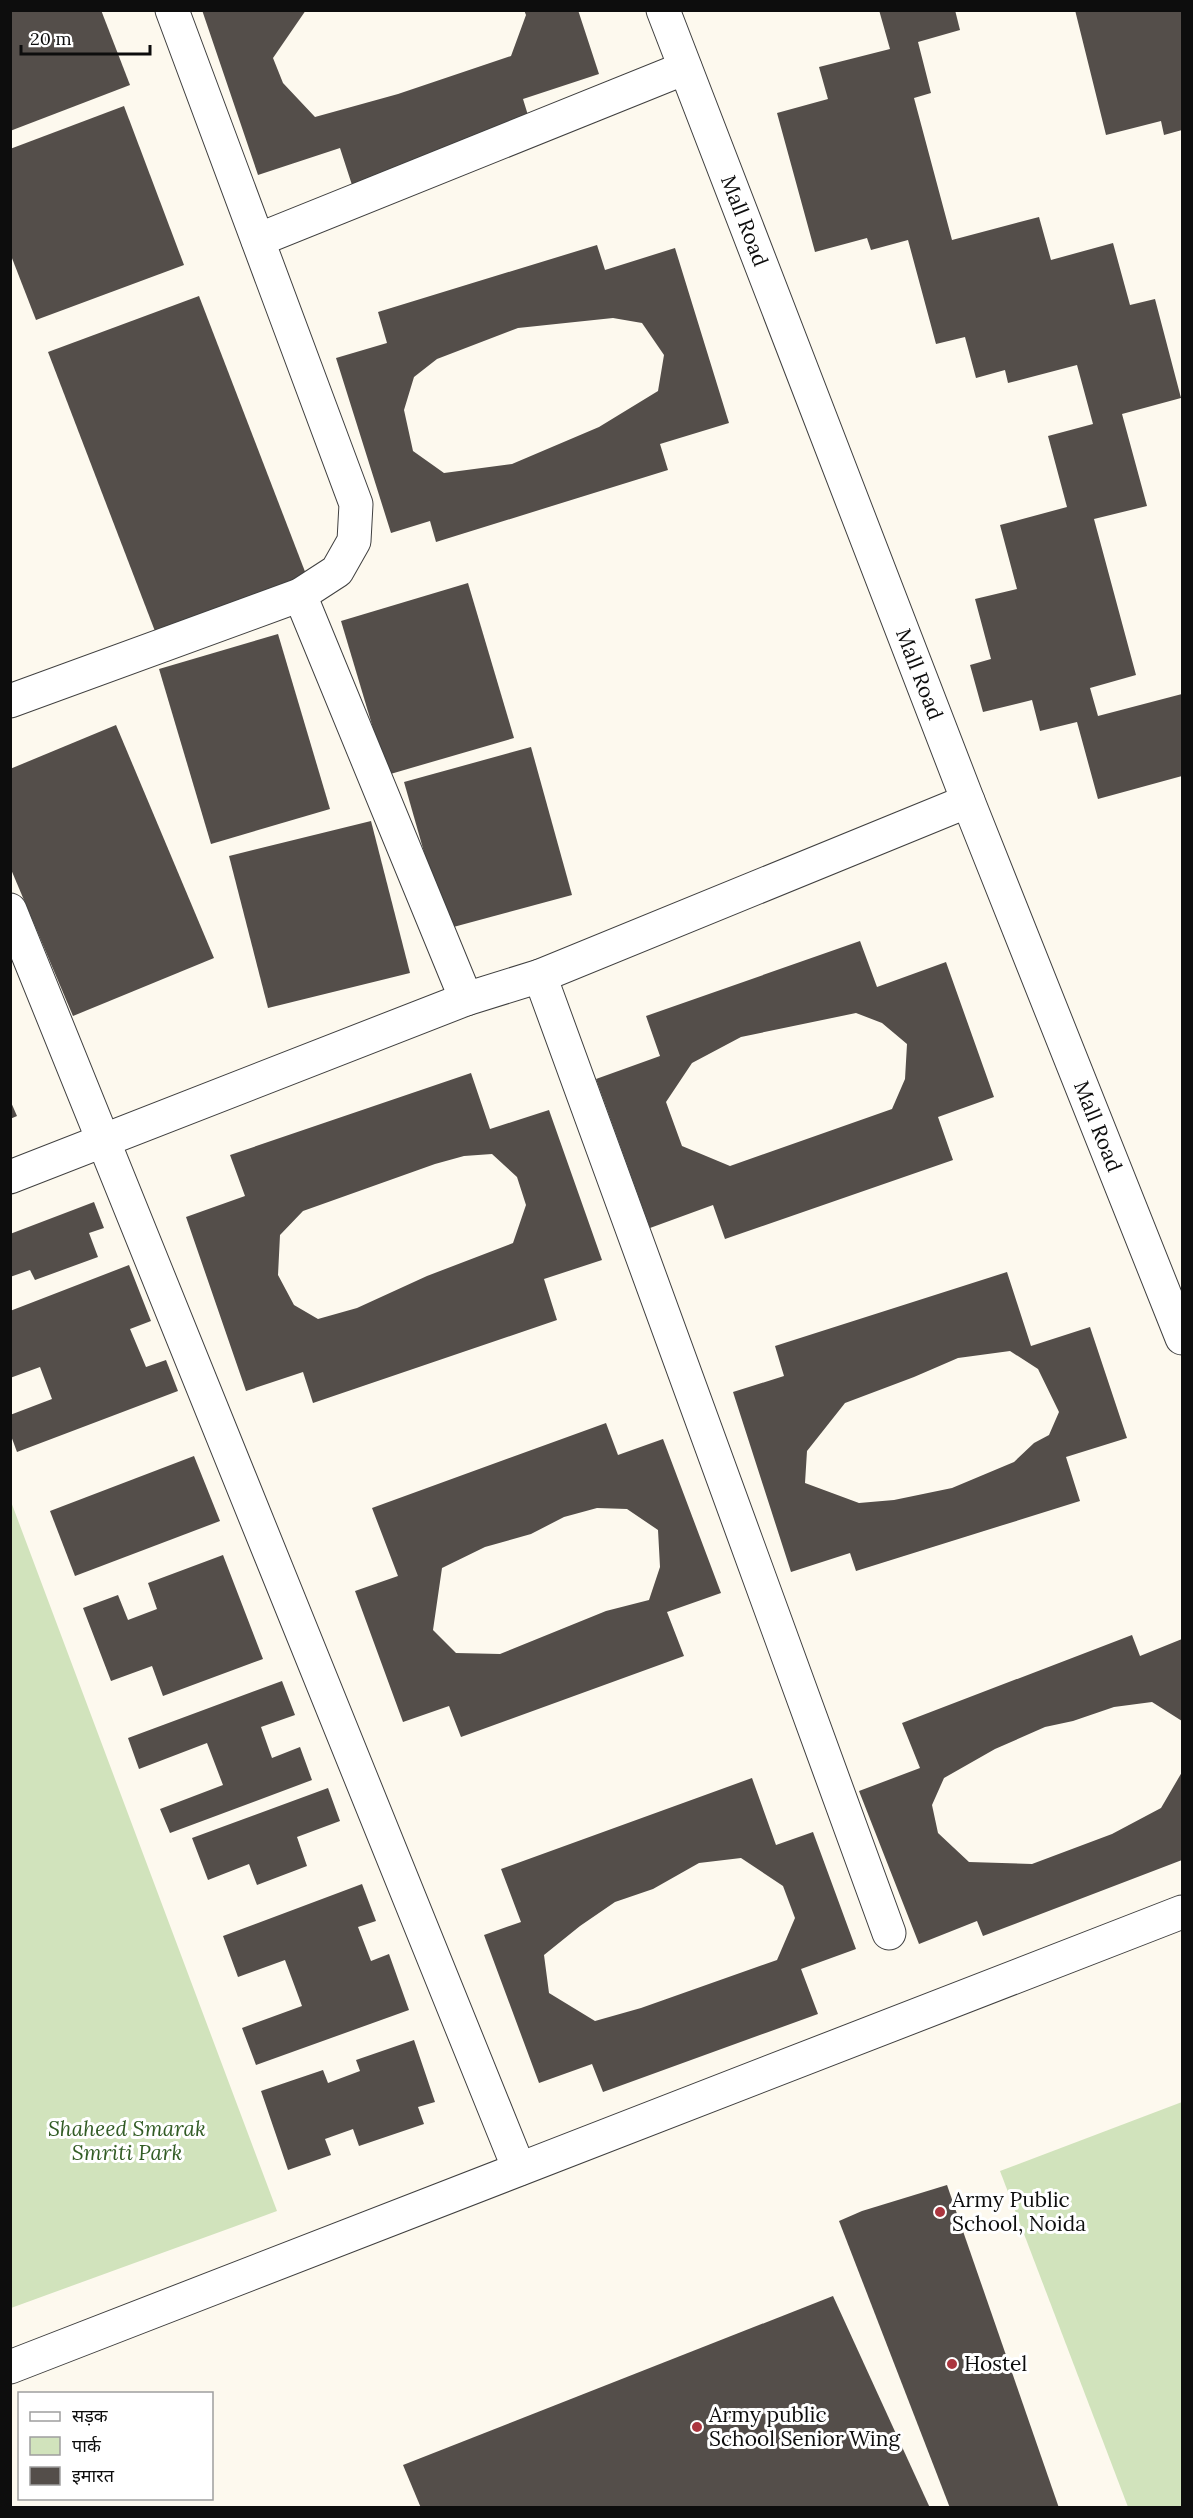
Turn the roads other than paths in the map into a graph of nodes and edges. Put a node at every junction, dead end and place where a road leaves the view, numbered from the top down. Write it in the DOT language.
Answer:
graph roads {
  1 [pos="172,10"];
  2 [pos="663,10"];
  3 [pos="685,68"];
  4 [pos="258,240"];
  5 [pos="300,595"];
  6 [pos="10,701"];
  7 [pos="968,801"];
  8 [pos="10,910"];
  9 [pos="540,976"];
  10 [pos="466,999"];
  11 [pos="105,1141"];
  12 [pos="10,1177"];
  13 [pos="1182,1338"];
  14 [pos="1182,1912"];
  15 [pos="889,1933"];
  16 [pos="519,2169"];
  17 [pos="10,2367"];
  1 -- 4 [label="street"];
  2 -- 3 [label="street, Mall Road"];
  3 -- 4 [label="street"];
  3 -- 7 [label="street, Mall Road"];
  4 -- 5 [label="street"];
  5 -- 6 [label="street"];
  5 -- 10 [label="street"];
  7 -- 9 [label="street"];
  7 -- 13 [label="street, Mall Road"];
  8 -- 11 [label="street"];
  9 -- 10 [label="street"];
  9 -- 15 [label="street"];
  10 -- 11 [label="street"];
  11 -- 12 [label="street"];
  11 -- 16 [label="street"];
  14 -- 16 [label="street"];
  16 -- 17 [label="street"];
}
